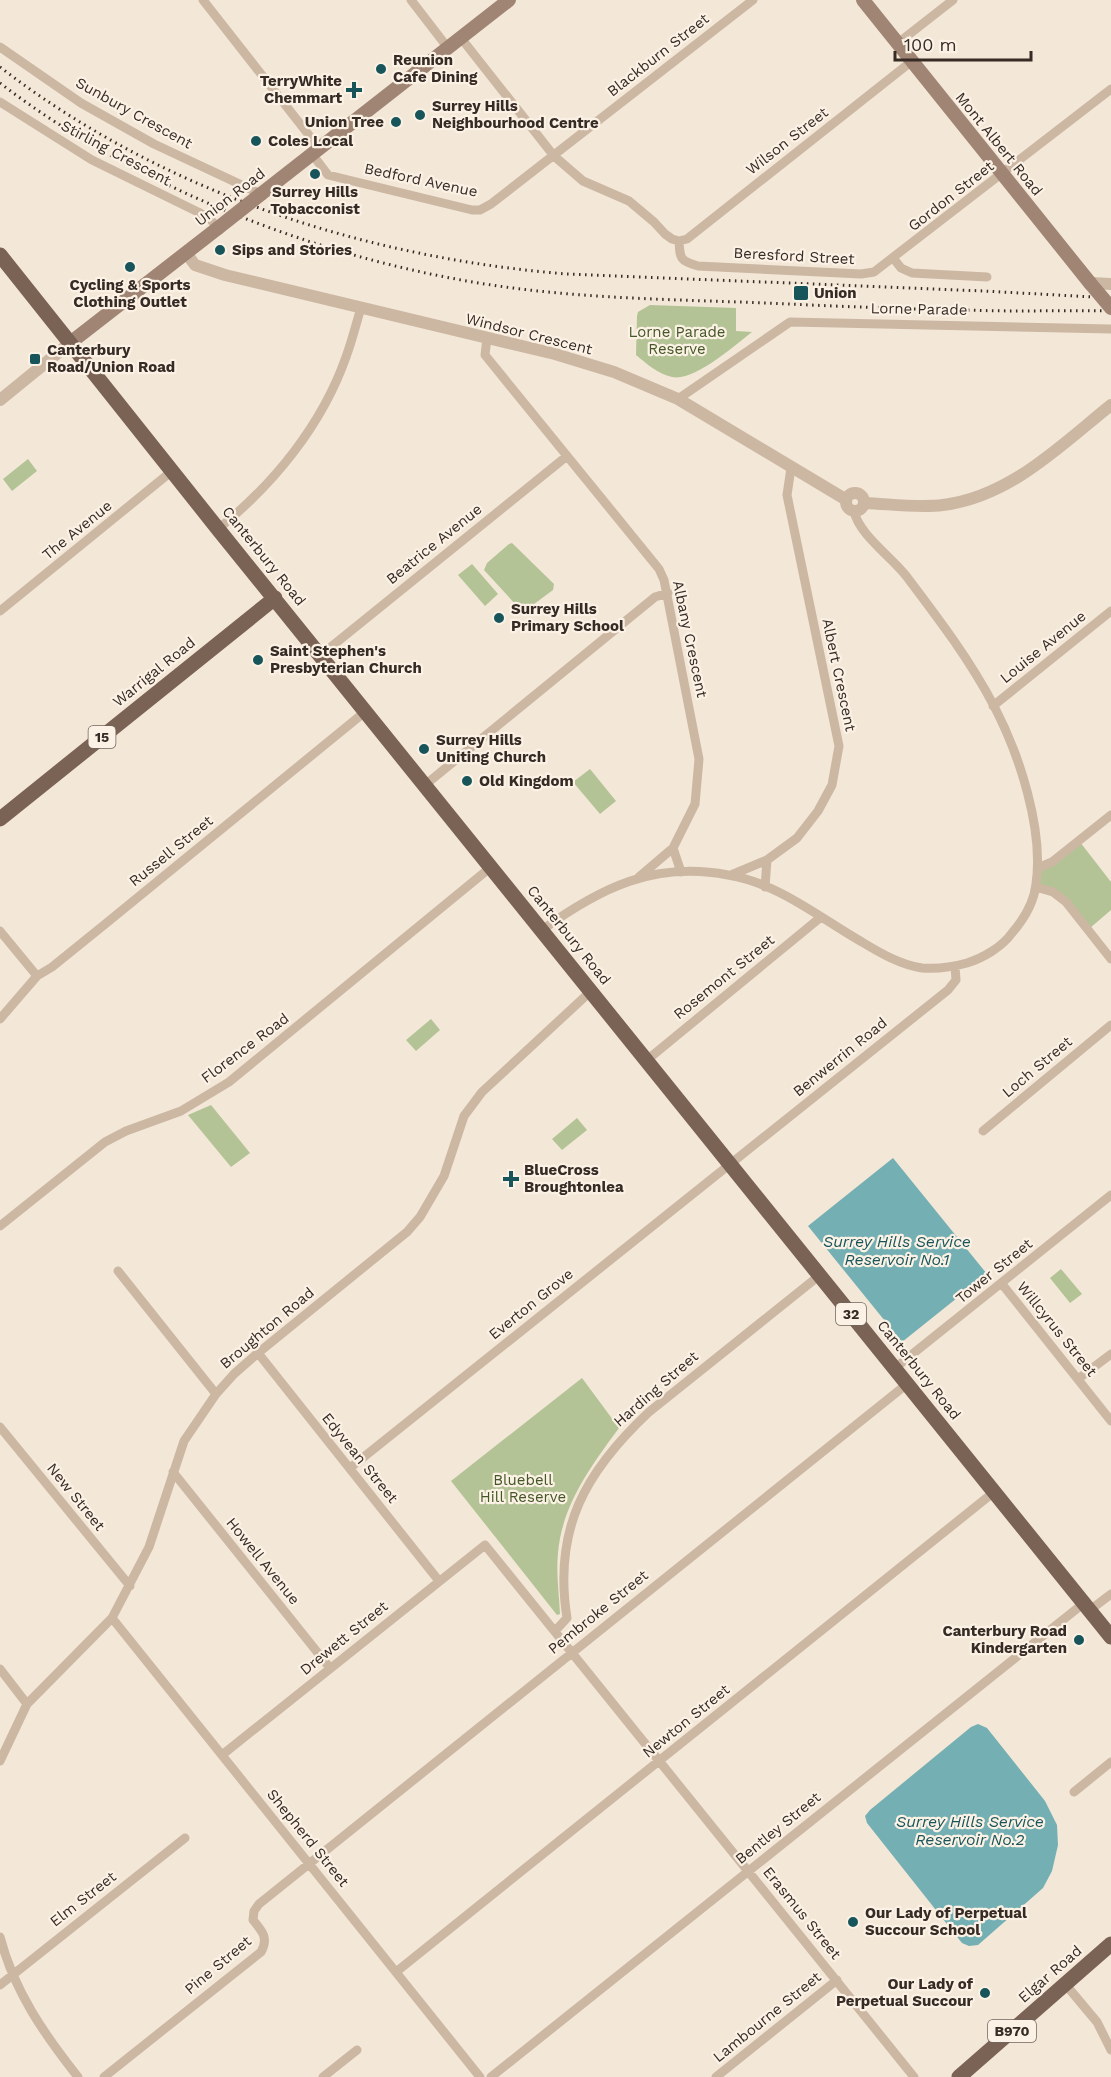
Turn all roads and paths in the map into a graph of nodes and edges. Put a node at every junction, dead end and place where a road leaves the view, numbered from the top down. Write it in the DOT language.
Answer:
graph roads {
  1 [pos="203,0"];
  2 [pos="411,0"];
  3 [pos="509,0"];
  4 [pos="753,0"];
  5 [pos="863,0"];
  6 [pos="953,0"];
  7 [pos="460,38"];
  8 [pos="898,44"];
  9 [pos="0,47"];
  10 [pos="448,48"];
  11 [pos="912,61"];
  12 [pos="1111,89"];
  13 [pos="0,102"];
  14 [pos="316,151"];
  15 [pos="554,156"];
  16 [pos="1003,174"];
  17 [pos="261,194"];
  18 [pos="218,228"];
  19 [pos="679,241"];
  20 [pos="186,253"];
  21 [pos="0,255"];
  22 [pos="894,259"];
  23 [pos="987,277"];
  24 [pos="1090,283"];
  25 [pos="1111,284"];
  26 [pos="361,308"];
  27 [pos="1111,308"];
  28 [pos="1111,329"];
  29 [pos="487,338"];
  30 [pos="70,343"];
  31 [pos="678,399"];
  32 [pos="0,400"];
  33 [pos="1111,405"];
  34 [pos="567,456"];
  35 [pos="791,468"];
  36 [pos="172,471"];
  37 [pos="846,499"];
  38 [pos="865,503"];
  39 [pos="854,511"];
  40 [pos="218,529"];
  41 [pos="668,593"];
  42 [pos="275,598"];
  43 [pos="0,611"];
  44 [pos="1111,611"];
  45 [pos="321,655"];
  46 [pos="993,706"];
  47 [pos="366,711"];
  48 [pos="425,785"];
  49 [pos="1111,815"];
  50 [pos="0,819"];
  51 [pos="673,848"];
  52 [pos="767,861"];
  53 [pos="491,867"];
  54 [pos="1038,868"];
  55 [pos="681,872"];
  56 [pos="731,875"];
  57 [pos="638,879"];
  58 [pos="765,887"];
  59 [pos="1036,887"];
  60 [pos="821,917"];
  61 [pos="542,930"];
  62 [pos="0,931"];
  63 [pos="1111,959"];
  64 [pos="955,966"];
  65 [pos="37,976"];
  66 [pos="591,991"];
  67 [pos="0,1019"];
  68 [pos="1111,1025"];
  69 [pos="646,1060"];
  70 [pos="983,1131"];
  71 [pos="730,1164"];
  72 [pos="1111,1195"];
  73 [pos="0,1227"];
  74 [pos="118,1271"];
  75 [pos="820,1275"];
  76 [pos="1002,1284"];
  77 [pos="258,1353"];
  78 [pos="1111,1354"];
  79 [pos="895,1368"];
  80 [pos="1078,1379"];
  81 [pos="907,1384"];
  82 [pos="216,1394"];
  83 [pos="1111,1421"];
  84 [pos="0,1427"];
  85 [pos="350,1468"];
  86 [pos="173,1472"];
  87 [pos="994,1492"];
  88 [pos="485,1545"];
  89 [pos="439,1581"];
  90 [pos="130,1586"];
  91 [pos="1111,1594"];
  92 [pos="1087,1607"];
  93 [pos="112,1618"];
  94 [pos="555,1630"];
  95 [pos="1111,1637"];
  96 [pos="572,1652"];
  97 [pos="330,1668"];
  98 [pos="0,1669"];
  99 [pos="27,1704"];
  100 [pos="222,1755"];
  101 [pos="661,1760"];
  102 [pos="0,1761"];
  103 [pos="1111,1762"];
  104 [pos="1074,1792"];
  105 [pos="185,1838"];
  106 [pos="309,1864"];
  107 [pos="749,1871"];
  108 [pos="0,1937"];
  109 [pos="1111,1944"];
  110 [pos="396,1972"];
  111 [pos="13,1975"];
  112 [pos="837,1980"];
  113 [pos="0,1985"];
  114 [pos="1066,1985"];
  115 [pos="357,2050"];
  116 [pos="1111,2050"];
  117 [pos="78,2077"];
  118 [pos="104,2077"];
  119 [pos="323,2077"];
  120 [pos="480,2077"];
  121 [pos="490,2077"];
  122 [pos="716,2077"];
  123 [pos="914,2077"];
  124 [pos="959,2077"];
  1 -- 14 [label="street, Bedford Avenue"];
  2 -- 10 [label="street"];
  3 -- 7 [label="main road, Union Road"];
  4 -- 15 [label="street, Blackburn Street"];
  5 -- 8 [label="main road, Mont Albert Road"];
  6 -- 8 [label="street"];
  7 -- 10 [label="main road, Union Road"];
  7 -- 15 [label="street"];
  8 -- 11 [label="main road, Mont Albert Road"];
  9 -- 17 [label="street, Sunbury Crescent"];
  10 -- 14 [label="main road, Union Road"];
  11 -- 16 [label="main road, Mont Albert Road"];
  11 -- 19 [label="street, Wilson Street"];
  12 -- 16 [label="street, Gordon Street"];
  13 -- 18 [label="street, Stirling Crescent"];
  14 -- 15 [label="street, Bedford Avenue"];
  14 -- 17 [label="main road, Union Road"];
  15 -- 19 [label="street"];
  16 -- 22 [label="street, Gordon Street"];
  16 -- 24 [label="main road, Mont Albert Road"];
  17 -- 18 [label="main road, Union Road, bridge"];
  18 -- 20 [label="main road, Union Road"];
  19 -- 22 [label="street, Beresford Street"];
  20 -- 26 [label="street, Windsor Crescent"];
  20 -- 30 [label="main road, Union Road"];
  21 -- 30 [label="main road, Canterbury Road / 32"];
  22 -- 23 [label="street"];
  24 -- 25 [label="street"];
  24 -- 27 [label="main road, Mont Albert Road, bridge"];
  26 -- 29 [label="street, Windsor Crescent"];
  26 -- 40 [label="street"];
  28 -- 31 [label="street, Lorne Parade"];
  29 -- 31 [label="street, Windsor Crescent"];
  29 -- 34 [label="street, Albany Crescent"];
  30 -- 32 [label="street, Union Road"];
  30 -- 36 [label="main road, Canterbury Road / 32"];
  31 -- 35 [label="street, Windsor Crescent"];
  33 -- 38 [label="street"];
  34 -- 41 [label="street, Albany Crescent"];
  34 -- 45 [label="street, Beatrice Avenue"];
  35 -- 37 [label="street, Windsor Crescent"];
  35 -- 52 [label="street, Albert Crescent"];
  36 -- 40 [label="main road, Canterbury Road / 32"];
  36 -- 43 [label="street, The Avenue"];
  37 -- 38 [label="street"];
  37 -- 39 [label="street"];
  38 -- 39 [label="street"];
  39 -- 46 [label="street"];
  40 -- 42 [label="main road, Canterbury Road / 32"];
  41 -- 48 [label="street"];
  41 -- 51 [label="street, Albany Crescent"];
  42 -- 45 [label="main road, Canterbury Road / 32"];
  42 -- 50 [label="main road, Warrigal Road / 15"];
  44 -- 46 [label="street, Louise Avenue"];
  45 -- 47 [label="main road, Canterbury Road / 32"];
  46 -- 54 [label="street"];
  47 -- 48 [label="main road, Canterbury Road / 32"];
  47 -- 65 [label="street, Russell Street"];
  48 -- 53 [label="main road, Canterbury Road / 32"];
  49 -- 54 [label="street"];
  51 -- 55 [label="street"];
  51 -- 57 [label="street, Albany Crescent"];
  52 -- 56 [label="street, Albert Crescent"];
  52 -- 58 [label="street"];
  53 -- 61 [label="main road, Canterbury Road / 32"];
  53 -- 73 [label="street, Florence Road"];
  54 -- 59 [label="street"];
  55 -- 56 [label="street"];
  55 -- 57 [label="street"];
  56 -- 58 [label="street"];
  57 -- 61 [label="street"];
  58 -- 60 [label="street"];
  59 -- 63 [label="street"];
  59 -- 64 [label="street"];
  60 -- 64 [label="street"];
  60 -- 69 [label="street, Rosemont Street"];
  61 -- 66 [label="main road, Canterbury Road / 32"];
  62 -- 65 [label="street"];
  64 -- 71 [label="street, Benwerrin Road"];
  65 -- 67 [label="street, Russell Street"];
  66 -- 69 [label="main road, Canterbury Road / 32"];
  66 -- 77 [label="street, Broughton Road"];
  68 -- 70 [label="street, Loch Street"];
  69 -- 71 [label="main road, Canterbury Road / 32"];
  71 -- 75 [label="main road, Canterbury Road / 32"];
  71 -- 85 [label="street, Everton Grove"];
  72 -- 76 [label="street, Tower Street"];
  74 -- 82 [label="street"];
  75 -- 79 [label="main road, Canterbury Road / 32"];
  75 -- 94 [label="street, Harding Street"];
  76 -- 79 [label="street, Tower Street"];
  76 -- 80 [label="street, Willcyrus Street"];
  77 -- 82 [label="street, Broughton Road"];
  77 -- 85 [label="street, Edyvean Street"];
  78 -- 80 [label="street"];
  79 -- 81 [label="main road, Canterbury Road / 32"];
  80 -- 83 [label="street, Willcyrus Street"];
  81 -- 87 [label="main road, Canterbury Road / 32"];
  81 -- 96 [label="street, Pembroke Street"];
  82 -- 86 [label="street, Broughton Road"];
  84 -- 90 [label="street, New Street"];
  85 -- 89 [label="street, Edyvean Street"];
  86 -- 90 [label="street, Broughton Road"];
  86 -- 97 [label="street, Howell Avenue"];
  87 -- 92 [label="main road, Canterbury Road / 32"];
  87 -- 101 [label="street, Newton Street"];
  88 -- 89 [label="street, Drewett Street"];
  88 -- 94 [label="street, Erasmus Street"];
  89 -- 97 [label="street, Drewett Street"];
  90 -- 93 [label="street, Broughton Road"];
  91 -- 92 [label="street, Bentley Street"];
  92 -- 95 [label="main road, Canterbury Road / 32"];
  92 -- 107 [label="street, Bentley Street"];
  93 -- 99 [label="street, Broughton Road"];
  93 -- 100 [label="street, Shepherd Street"];
  94 -- 96 [label="street, Erasmus Street"];
  96 -- 101 [label="street, Erasmus Street"];
  96 -- 106 [label="street, Pembroke Street"];
  97 -- 100 [label="street, Drewett Street"];
  98 -- 99 [label="street"];
  99 -- 102 [label="street, Broughton Road"];
  100 -- 106 [label="street, Shepherd Street"];
  101 -- 107 [label="street, Erasmus Street"];
  101 -- 110 [label="street, Newton Street"];
  103 -- 104 [label="street"];
  105 -- 111 [label="street, Elm Street"];
  106 -- 110 [label="street, Shepherd Street"];
  106 -- 118 [label="street, Pine Street"];
  107 -- 112 [label="street, Erasmus Street"];
  107 -- 121 [label="street, Bentley Street"];
  108 -- 111 [label="street"];
  109 -- 114 [label="main road, Elgar Road / B970"];
  110 -- 120 [label="street, Shepherd Street"];
  111 -- 113 [label="street, Elm Street"];
  111 -- 117 [label="street"];
  112 -- 122 [label="street, Lambourne Street"];
  112 -- 123 [label="street, Erasmus Street"];
  114 -- 116 [label="street"];
  114 -- 124 [label="main road, Elgar Road / B970"];
  115 -- 119 [label="street"];
}
